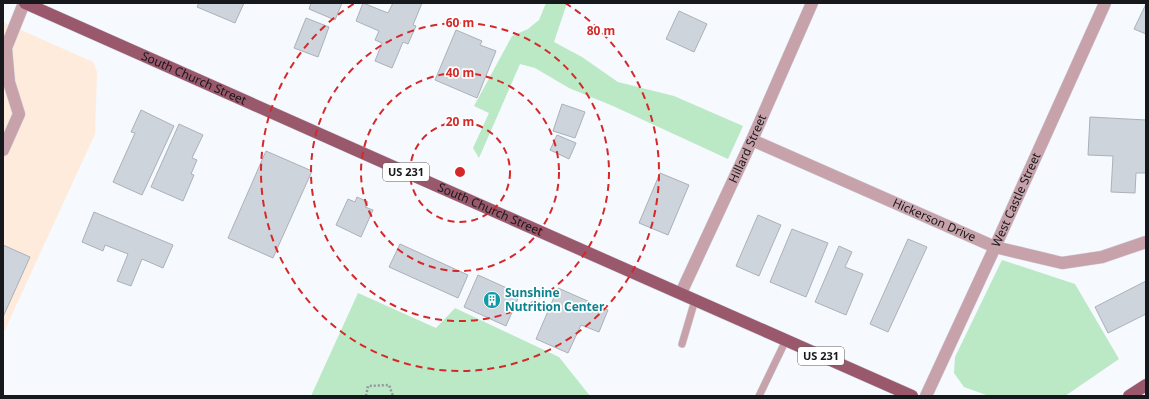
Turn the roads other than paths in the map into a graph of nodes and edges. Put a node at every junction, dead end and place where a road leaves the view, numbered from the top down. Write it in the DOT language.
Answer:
graph roads {
  1 [pos="24,3"];
  2 [pos="812,3"];
  3 [pos="1105,3"];
  4 [pos="752,140"];
  5 [pos="3,150"];
  6 [pos="1146,242"];
  7 [pos="995,247"];
  8 [pos="681,293"];
  9 [pos="694,300"];
  10 [pos="786,340"];
  11 [pos="682,344"];
  12 [pos="1146,385"];
  13 [pos="909,395"];
  14 [pos="758,396"];
  15 [pos="926,396"];
  16 [pos="1129,396"];
  1 -- 5 [label="street"];
  1 -- 8 [label="main road, South Church Street / US 231"];
  2 -- 4 [label="street, Hillard Street"];
  3 -- 7 [label="street, West Castle Street"];
  4 -- 7 [label="street, Hickerson Drive"];
  4 -- 8 [label="street, Hillard Street"];
  6 -- 7 [label="street, Hickerson Drive"];
  7 -- 15 [label="street, West Castle Street"];
  8 -- 9 [label="main road, South Church Street / US 231"];
  9 -- 10 [label="main road, South Church Street / US 231"];
  9 -- 11 [label="lane"];
  10 -- 13 [label="main road, South Church Street / US 231"];
  10 -- 14 [label="lane"];
  12 -- 16 [label="main road"];
}
